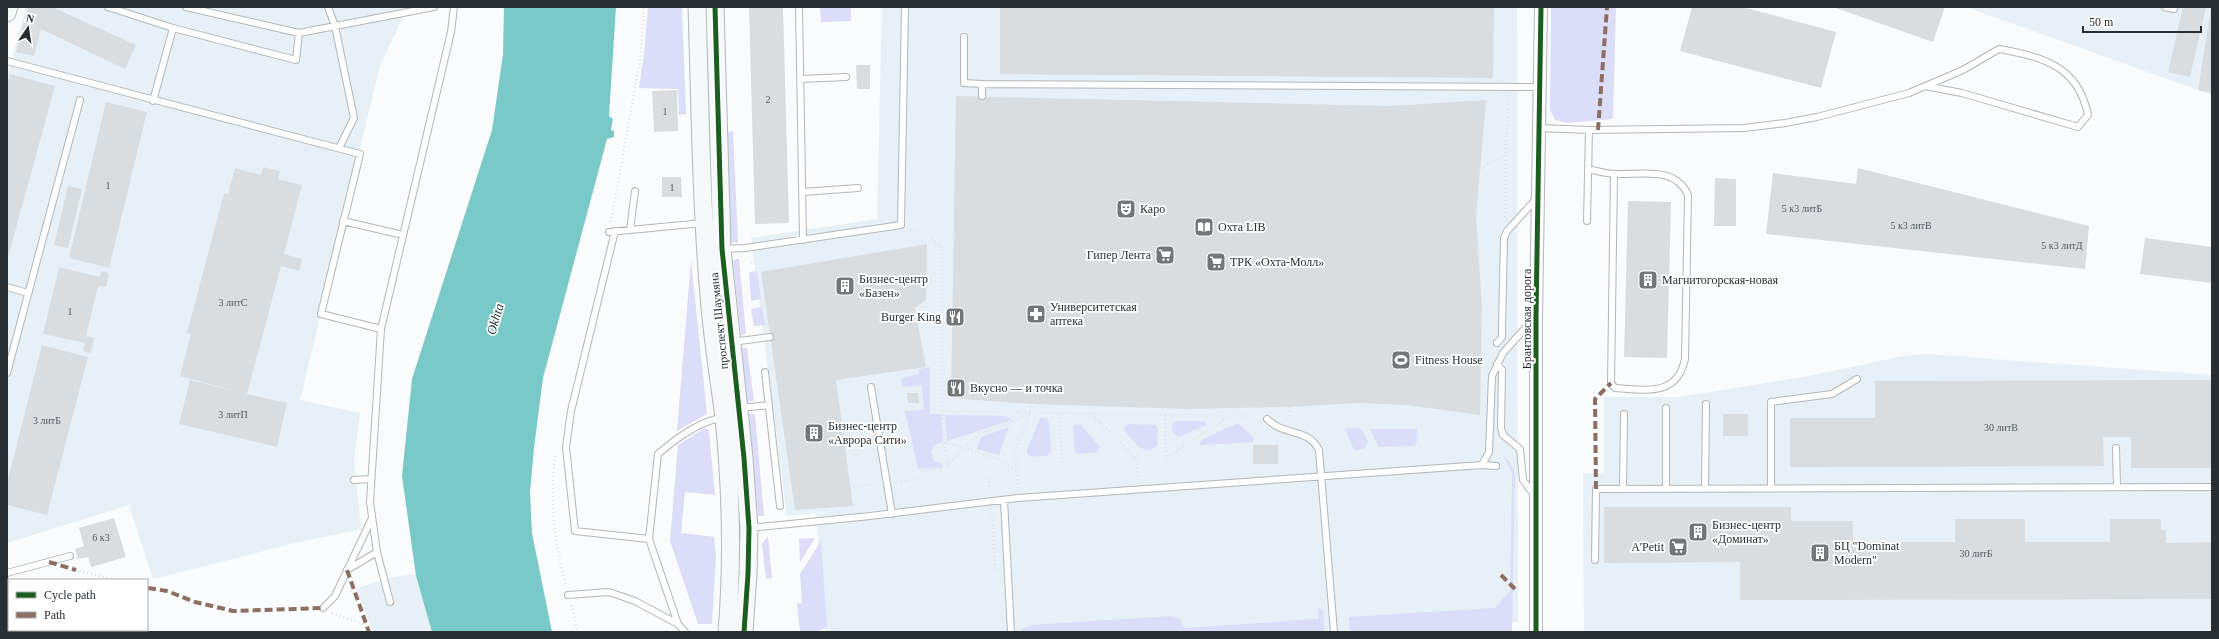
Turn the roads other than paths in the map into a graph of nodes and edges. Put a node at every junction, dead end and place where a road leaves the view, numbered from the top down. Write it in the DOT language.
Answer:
graph roads {
  1 [pos="9,7"];
  2 [pos="108,7"];
  3 [pos="186,7"];
  4 [pos="328,7"];
  5 [pos="434,7"];
  6 [pos="454,7"];
  7 [pos="697,7"];
  8 [pos="715,7"];
  9 [pos="798,7"];
  10 [pos="905,7"];
  11 [pos="1541,7"];
  12 [pos="2165,7"];
  13 [pos="2174,7"];
  14 [pos="7,13"];
  15 [pos="335,26"];
  16 [pos="173,28"];
  17 [pos="299,33"];
  18 [pos="964,37"];
  19 [pos="7,61"];
  20 [pos="846,77"];
  21 [pos="801,79"];
  22 [pos="982,84"];
  23 [pos="1925,86"];
  24 [pos="1540,87"];
  25 [pos="982,96"];
  26 [pos="80,100"];
  27 [pos="153,101"];
  28 [pos="1539,128"];
  29 [pos="1589,130"];
  30 [pos="339,148"];
  31 [pos="1588,169"];
  32 [pos="1614,174"];
  33 [pos="858,188"];
  34 [pos="635,191"];
  35 [pos="803,192"];
  36 [pos="1538,197"];
  37 [pos="1587,220"];
  38 [pos="343,221"];
  39 [pos="705,223"];
  40 [pos="630,230"];
  41 [pos="403,235"];
  42 [pos="803,240"];
  43 [pos="722,250"];
  44 [pos="7,287"];
  45 [pos="28,293"];
  46 [pos="1536,316"];
  47 [pos="381,329"];
  48 [pos="770,337"];
  49 [pos="731,342"];
  50 [pos="1497,343"];
  51 [pos="1496,364"];
  52 [pos="765,372"];
  53 [pos="7,373"];
  54 [pos="1857,379"];
  55 [pos="871,387"];
  56 [pos="1706,404"];
  57 [pos="769,405"];
  58 [pos="738,408"];
  59 [pos="1666,408"];
  60 [pos="1624,414"];
  61 [pos="724,418"];
  62 [pos="1267,419"];
  63 [pos="2116,448"];
  64 [pos="1482,465"];
  65 [pos="1496,466"];
  66 [pos="1322,476"];
  67 [pos="371,479"];
  68 [pos="354,480"];
  69 [pos="2212,487"];
  70 [pos="2117,488"];
  71 [pos="1623,489"];
  72 [pos="1666,489"];
  73 [pos="1705,489"];
  74 [pos="1770,489"];
  75 [pos="1537,498"];
  76 [pos="1004,500"];
  77 [pos="780,506"];
  78 [pos="892,514"];
  79 [pos="372,518"];
  80 [pos="749,528"];
  81 [pos="649,539"];
  82 [pos="377,552"];
  83 [pos="70,556"];
  84 [pos="1595,560"];
  85 [pos="347,570"];
  86 [pos="7,573"];
  87 [pos="568,595"];
  88 [pos="390,602"];
  89 [pos="323,608"];
  90 [pos="678,624"];
  91 [pos="685,632"];
  92 [pos="728,632"];
  93 [pos="744,632"];
  94 [pos="1011,632"];
  95 [pos="1334,632"];
  96 [pos="1536,632"];
  1 -- 14 [label="street"];
  2 -- 16 [label="lane"];
  3 -- 17 [label="lane"];
  4 -- 15 [label="lane"];
  5 -- 15 [label="lane"];
  6 -- 41 [label="lane"];
  7 -- 39 [label="street, проспект Шаумяна"];
  8 -- 43 [label="street, проспект Шаумяна"];
  9 -- 21 [label="lane"];
  10 -- 42 [label="lane"];
  11 -- 24 [label="street, Брантовская дорога"];
  12 -- 13 [label="lane"];
  15 -- 17 [label="lane"];
  15 -- 30 [label="lane"];
  16 -- 17 [label="lane"];
  16 -- 27 [label="lane"];
  18 -- 22 [label="lane"];
  19 -- 27 [label="lane"];
  20 -- 21 [label="lane"];
  21 -- 35 [label="lane"];
  22 -- 24 [label="lane"];
  22 -- 25 [label="lane"];
  23 -- 23 [label="lane"];
  23 -- 29 [label="lane"];
  24 -- 28 [label="street, Брантовская дорога"];
  26 -- 45 [label="lane"];
  27 -- 30 [label="lane"];
  28 -- 29 [label="lane"];
  28 -- 36 [label="street, Брантовская дорога"];
  29 -- 31 [label="lane"];
  30 -- 38 [label="lane"];
  31 -- 32 [label="lane"];
  31 -- 37 [label="lane"];
  32 -- 32 [label="lane"];
  33 -- 35 [label="lane"];
  34 -- 40 [label="lane"];
  35 -- 42 [label="lane"];
  36 -- 46 [label="street, Брантовская дорога"];
  36 -- 50 [label="lane"];
  38 -- 41 [label="lane"];
  38 -- 47 [label="lane"];
  39 -- 40 [label="lane"];
  39 -- 61 [label="street, проспект Шаумяна"];
  40 -- 81 [label="lane"];
  41 -- 47 [label="lane"];
  42 -- 43 [label="lane"];
  43 -- 49 [label="street, проспект Шаумяна"];
  44 -- 45 [label="lane"];
  45 -- 53 [label="lane"];
  46 -- 51 [label="lane"];
  46 -- 75 [label="street, Брантовская дорога"];
  47 -- 67 [label="lane"];
  48 -- 49 [label="lane"];
  49 -- 58 [label="street, проспект Шаумяна"];
  51 -- 64 [label="lane"];
  51 -- 75 [label="lane"];
  52 -- 57 [label="lane"];
  54 -- 74 [label="lane"];
  55 -- 78 [label="lane"];
  56 -- 73 [label="lane"];
  57 -- 58 [label="lane"];
  57 -- 77 [label="lane"];
  58 -- 80 [label="street, проспект Шаумяна"];
  59 -- 72 [label="lane"];
  60 -- 71 [label="lane"];
  61 -- 81 [label="lane"];
  61 -- 92 [label="street, проспект Шаумяна"];
  62 -- 66 [label="lane"];
  63 -- 70 [label="lane"];
  64 -- 65 [label="lane"];
  64 -- 66 [label="lane"];
  66 -- 76 [label="lane"];
  66 -- 95 [label="lane"];
  67 -- 68 [label="lane"];
  67 -- 79 [label="lane"];
  69 -- 70 [label="lane"];
  70 -- 74 [label="lane"];
  71 -- 72 [label="lane"];
  71 -- 84 [label="lane"];
  72 -- 73 [label="lane"];
  73 -- 74 [label="lane"];
  75 -- 96 [label="street, Брантовская дорога"];
  76 -- 78 [label="lane"];
  76 -- 94 [label="lane"];
  78 -- 80 [label="lane"];
  79 -- 82 [label="lane"];
  79 -- 85 [label="lane"];
  80 -- 93 [label="street, проспект Шаумяна"];
  81 -- 90 [label="lane"];
  82 -- 85 [label="lane"];
  82 -- 88 [label="lane"];
  83 -- 86 [label="lane"];
  85 -- 89 [label="lane"];
  87 -- 90 [label="lane"];
  90 -- 91 [label="lane"];
}
